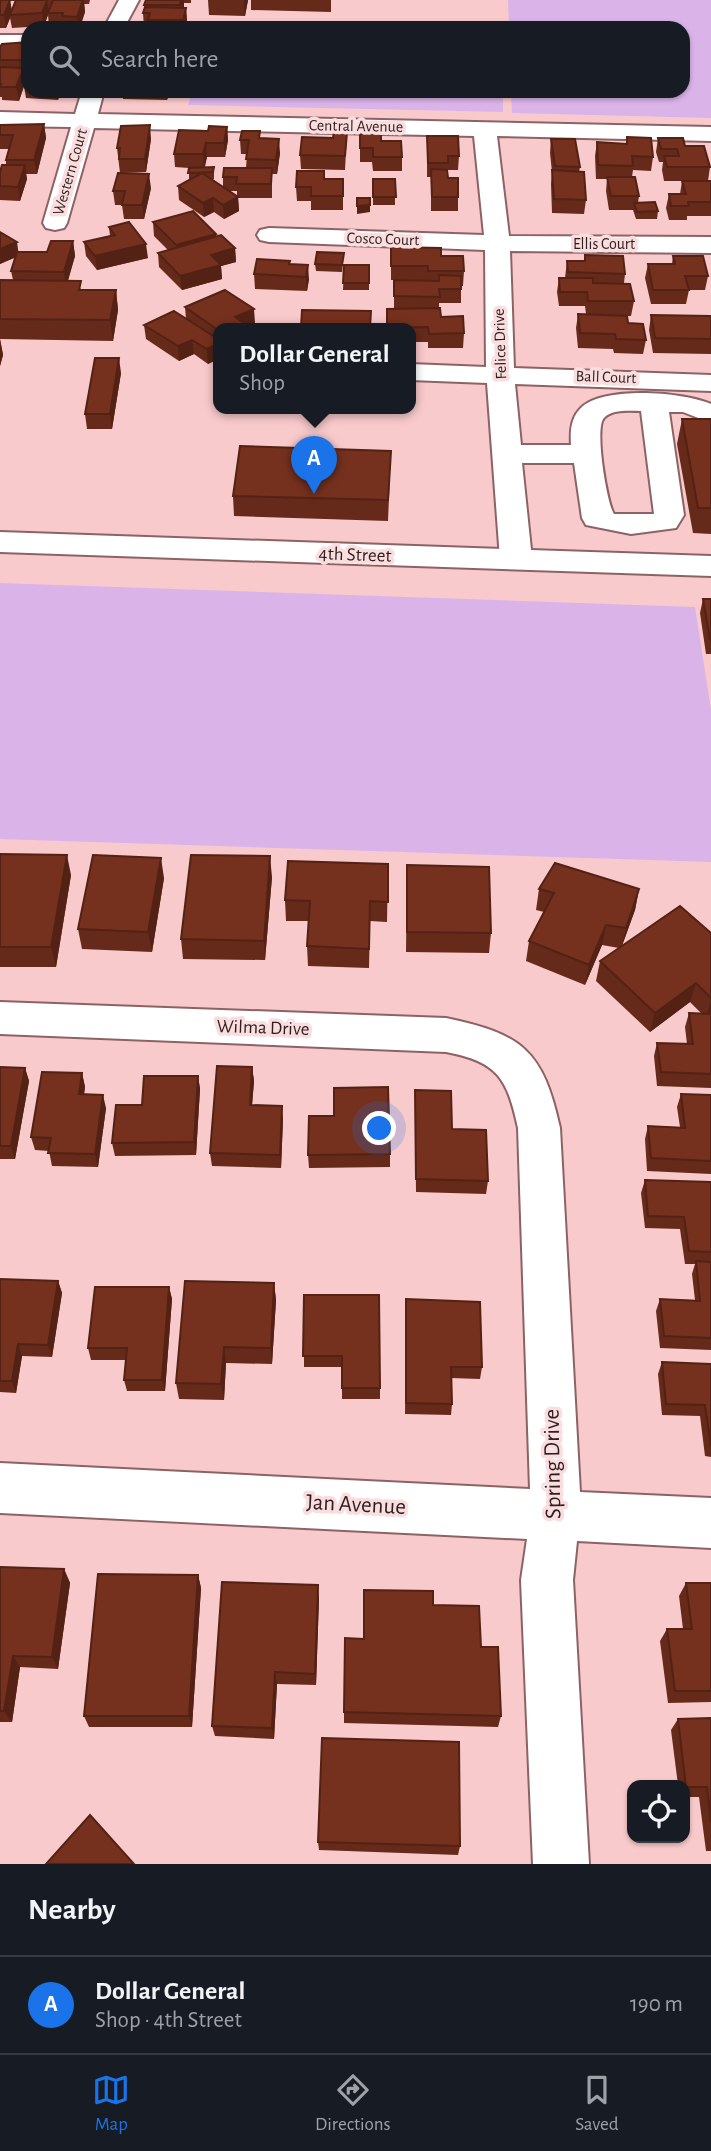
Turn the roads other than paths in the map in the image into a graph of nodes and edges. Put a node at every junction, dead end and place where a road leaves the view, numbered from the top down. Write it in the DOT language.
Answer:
graph roads {
  1 [pos="128,0"];
  2 [pos="118,21"];
  3 [pos="0,41"];
  4 [pos="21,41"];
  5 [pos="91,98"];
  6 [pos="0,119"];
  7 [pos="84,120"];
  8 [pos="485,129"];
  9 [pos="711,134"];
  10 [pos="55,223"];
  11 [pos="269,235"];
  12 [pos="497,243"];
  13 [pos="711,245"];
  14 [pos="416,372"];
  15 [pos="500,374"];
  16 [pos="711,383"];
  17 [pos="654,403"];
  18 [pos="711,414"];
  19 [pos="507,454"];
  20 [pos="587,454"];
  21 [pos="0,542"];
  22 [pos="516,559"];
  23 [pos="711,566"];
  24 [pos="0,1018"];
  25 [pos="518,1067"];
  26 [pos="0,1488"];
  27 [pos="556,1514"];
  28 [pos="711,1523"];
  29 [pos="561,1864"];
  1 -- 2 [label="street"];
  3 -- 4 [label="street"];
  5 -- 7 [label="street, Western Court"];
  6 -- 7 [label="street, Central Avenue"];
  7 -- 8 [label="street, Central Avenue"];
  7 -- 10 [label="street, Western Court"];
  8 -- 9 [label="street, Central Avenue"];
  8 -- 12 [label="street, Felice Drive"];
  11 -- 12 [label="street, Cosco Court"];
  12 -- 13 [label="street, Ellis Court"];
  12 -- 15 [label="street, Felice Drive"];
  14 -- 15 [label="street, Ball Court"];
  15 -- 16 [label="street, Ball Court"];
  15 -- 19 [label="street, Felice Drive"];
  17 -- 18 [label="street"];
  17 -- 20 [label="street"];
  17 -- 20 [label="street"];
  19 -- 20 [label="street"];
  19 -- 22 [label="street, Felice Drive"];
  21 -- 22 [label="street, 4th Street"];
  22 -- 23 [label="street, 4th Street"];
  24 -- 25 [label="street, Wilma Drive"];
  25 -- 27 [label="street, Spring Drive"];
  26 -- 27 [label="street, Jan Avenue"];
  27 -- 28 [label="street, Jan Avenue"];
  27 -- 29 [label="street, Spring Drive"];
}
